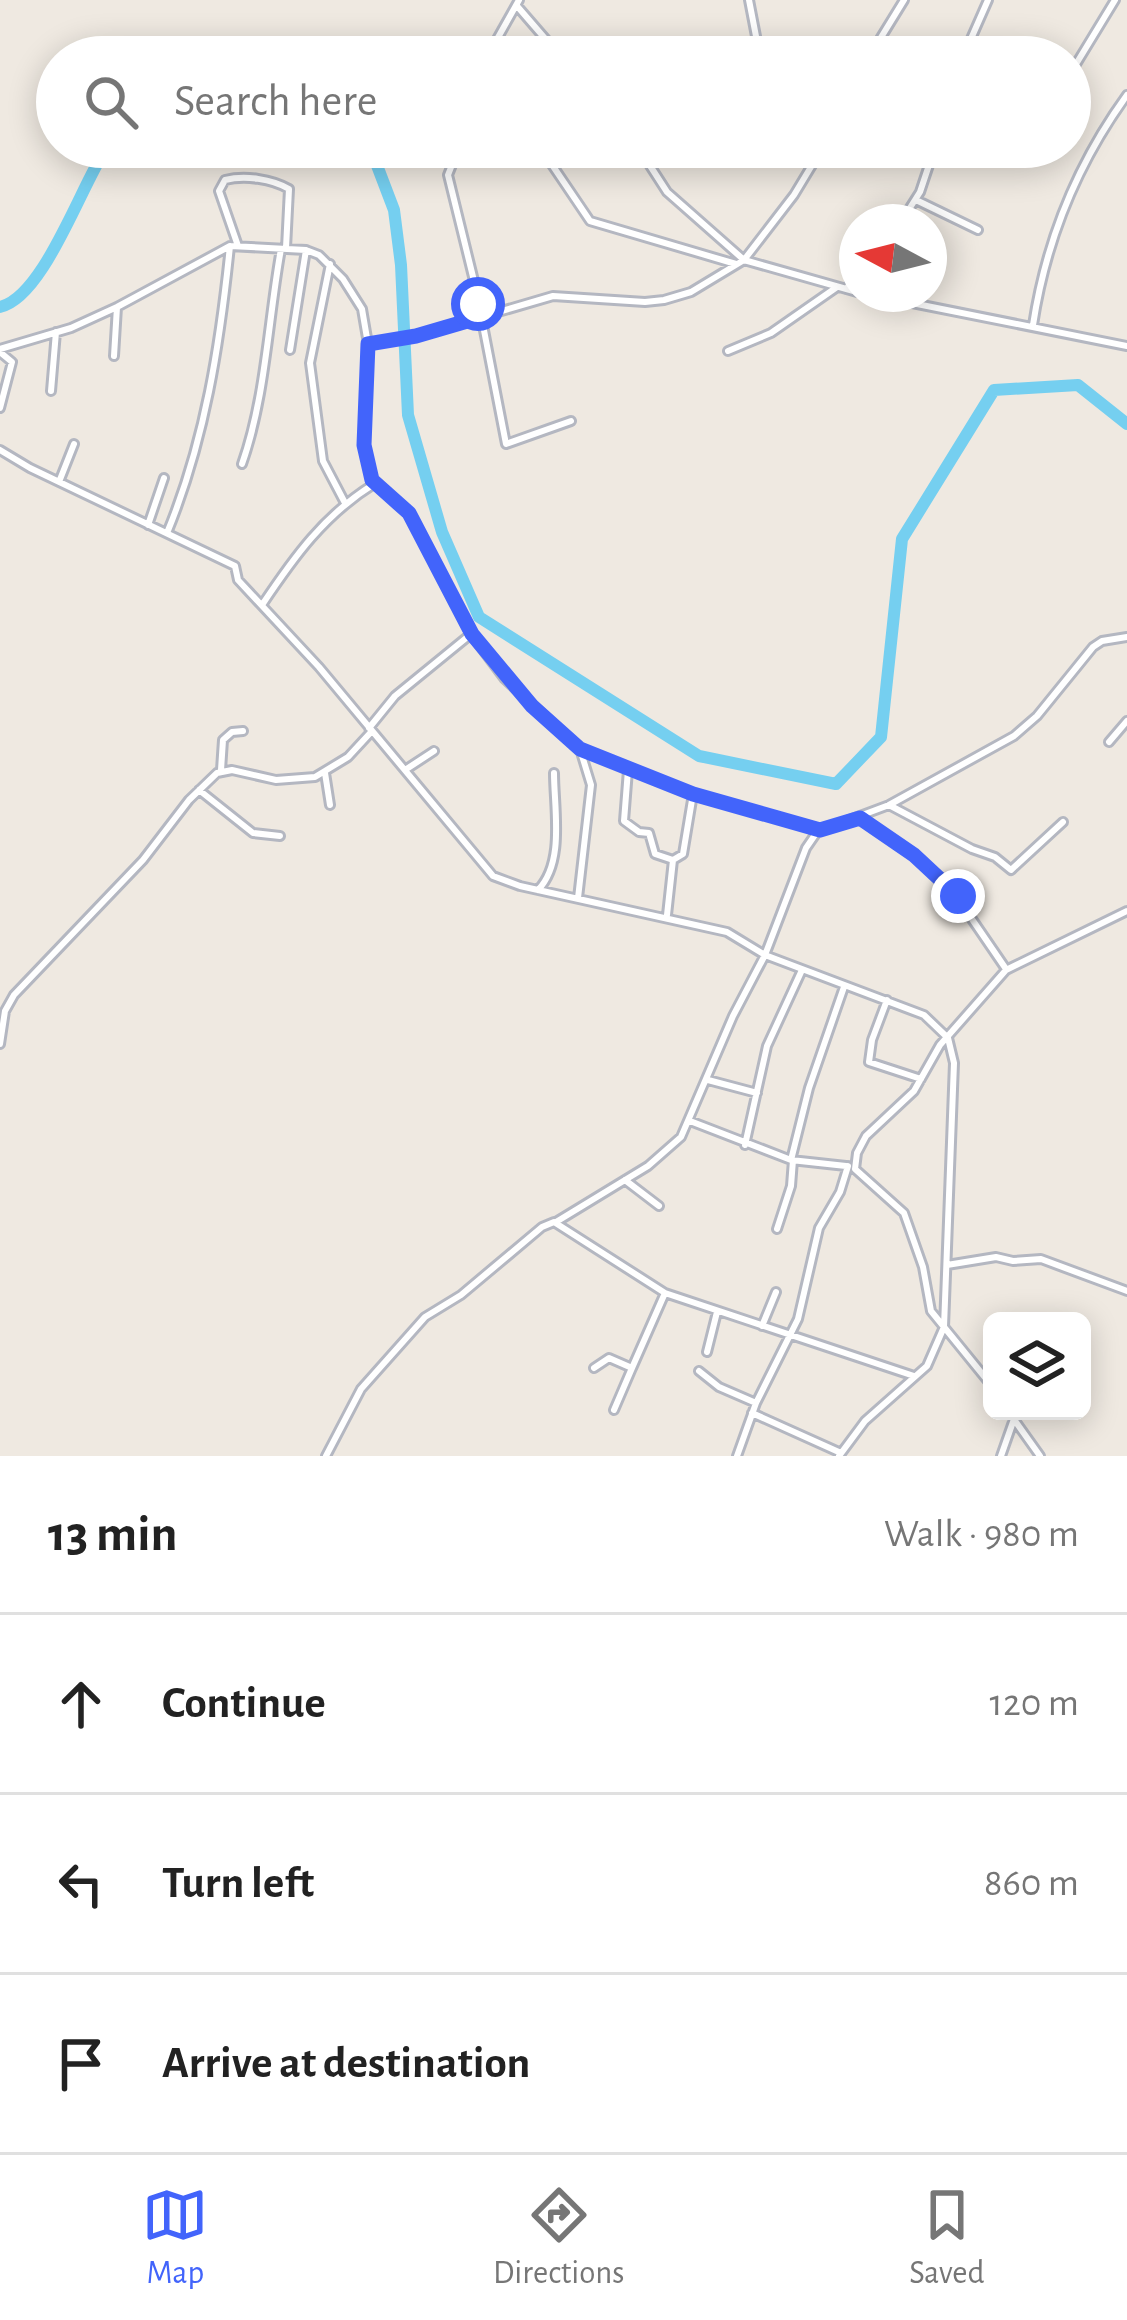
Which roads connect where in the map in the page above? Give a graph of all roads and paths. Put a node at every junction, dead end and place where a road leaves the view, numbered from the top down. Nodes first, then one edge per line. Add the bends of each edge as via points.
1 (749, 0) edge
2 (904, 0) edge
3 (988, 0) edge
4 (1115, 0) edge
5 (518, 3) edge
6 (499, 36) edge
7 (544, 36) edge
8 (756, 36) edge
9 (882, 36) edge
10 (972, 36) edge
11 (1091, 39) edge
12 (1127, 95) edge
13 (1091, 158) edge
14 (451, 168) edge
15 (554, 168) edge
16 (652, 168) edge
17 (810, 168) edge
18 (927, 168) edge
19 (1085, 168) edge
20 (916, 200) junction
21 (913, 204) edge
22 (978, 230) dead end
23 (234, 246) junction
24 (284, 249) junction
25 (305, 250) junction
26 (740, 262) junction
27 (331, 264) junction
28 (839, 287) edge
29 (839, 289) edge
30 (117, 307) junction
31 (947, 309) edge
32 (481, 317) junction
33 (1033, 325) junction
34 (56, 332) junction
35 (368, 344) junction
36 (1127, 346) edge
37 (290, 350) dead end
38 (0, 351) edge
39 (728, 351) dead end
40 (114, 356) dead end
41 (51, 391) dead end
42 (0, 408) edge
43 (572, 421) dead end
44 (74, 444) dead end
45 (0, 450) edge
46 (242, 464) dead end
47 (164, 478) dead end
48 (58, 482) junction
49 (374, 484) junction
50 (345, 503) junction
51 (148, 524) junction
52 (167, 532) junction
53 (262, 605) junction
54 (472, 634) junction
55 (1127, 637) edge
56 (1127, 721) edge
57 (242, 730) dead end
58 (370, 730) junction
59 (1109, 742) dead end
60 (580, 749) junction
61 (434, 751) dead end
62 (221, 770) junction
63 (405, 770) junction
64 (628, 770) junction
65 (325, 773) junction
66 (554, 773) dead end
67 (199, 790) junction
68 (693, 794) junction
69 (330, 805) dead end
70 (889, 805) junction
71 (860, 818) junction
72 (1063, 822) dead end
73 (820, 830) junction
74 (280, 836) dead end
75 (673, 860) junction
76 (538, 890) junction
77 (578, 898) junction
78 (1127, 911) edge
79 (667, 917) junction
80 (765, 955) junction
81 (802, 970) junction
82 (1006, 970) junction
83 (844, 987) junction
84 (886, 1000) junction
85 (951, 1034) junction
86 (0, 1044) edge
87 (921, 1079) junction
88 (707, 1080) junction
89 (757, 1093) junction
90 (690, 1121) junction
91 (745, 1144) junction
92 (792, 1160) junction
93 (851, 1166) junction
94 (626, 1180) junction
95 (659, 1206) dead end
96 (556, 1222) junction
97 (777, 1229) dead end
98 (947, 1265) junction
99 (947, 1279) junction
100 (926, 1285) junction
101 (1127, 1291) edge
102 (665, 1292) junction
103 (776, 1292) dead end
104 (717, 1312) junction
105 (762, 1326) junction
106 (947, 1329) junction
107 (790, 1334) junction
108 (706, 1352) dead end
109 (594, 1368) dead end
110 (632, 1368) junction
111 (700, 1371) dead end
112 (983, 1375) edge
113 (916, 1377) junction
114 (756, 1403) junction
115 (614, 1410) dead end
116 (752, 1413) junction
117 (1014, 1420) edge
118 (1015, 1420) edge
119 (840, 1454) edge
120 (326, 1456) edge
121 (737, 1456) edge
122 (1001, 1456) edge
123 (1040, 1456) edge

1 - 8 street
2 - 9 street
3 - 10 street
4 - 11 street
5 - 6 street
5 - 7 street
12 - 13 street
14 - 32 street
15 - 26 street via 590,221
16 - 26 street
17 - 26 street
18 - 20 street
19 - 33 street via 1043,264
20 - 21 street
20 - 22 street
23 - 24 street
23 - 24 street via 218,191 236,178 289,189
23 - 30 street
23 - 52 street via 202,428
24 - 25 street
24 - 46 street
25 - 27 street
25 - 37 street
26 - 28 street
26 - 32 street via 664,300 553,296
27 - 35 street via 358,298
27 - 50 street via 310,362 323,461
29 - 39 street
30 - 34 street
30 - 40 street
31 - 33 street
32 - 35 street
32 - 43 street via 506,444
33 - 36 street
34 - 38 street
34 - 41 street
35 - 49 street via 364,445
38 - 42 street via 12,362
44 - 48 street
45 - 48 street
47 - 51 street
48 - 51 street
49 - 50 street
49 - 54 street via 409,513
50 - 53 street via 299,548
51 - 52 street
52 - 53 street via 230,562
53 - 58 street
54 - 58 street via 406,686
54 - 60 street via 504,678
55 - 70 street via 1093,647 1024,729
56 - 59 street
57 - 62 street via 223,740
58 - 63 street
58 - 65 street
60 - 64 street
60 - 77 street via 591,785
61 - 63 street
62 - 65 street via 284,780
62 - 67 street
63 - 76 street via 490,873
64 - 68 street
64 - 75 street via 625,821 650,833 656,854
65 - 69 street
66 - 76 street via 554,857
67 - 74 street via 254,833
67 - 86 street via 14,994
68 - 73 street
68 - 75 street via 683,854
70 - 71 street
70 - 72 street via 1011,870
71 - 73 street
71 - 82 street via 950,887
73 - 80 street
75 - 79 street
76 - 77 street
77 - 79 street
78 - 82 street
79 - 80 street via 727,932
80 - 81 street
80 - 88 street
81 - 83 street
81 - 89 street via 767,1046
82 - 85 street
83 - 84 street
83 - 92 street
84 - 85 street
84 - 87 street via 869,1062
85 - 87 street
85 - 98 street
87 - 93 street via 866,1136
88 - 89 street
88 - 90 street
89 - 91 street
90 - 91 street
90 - 94 street via 673,1146
91 - 92 street
92 - 93 street
92 - 97 street
93 - 100 street via 904,1214
93 - 107 street via 818,1231
94 - 95 street
94 - 96 street
96 - 102 street
96 - 120 street via 425,1317 361,1389
98 - 99 street
98 - 101 street via 1041,1259
99 - 100 street
99 - 106 street
100 - 106 street via 928,1306
102 - 104 street
102 - 110 street
103 - 105 street
104 - 105 street
104 - 108 street
105 - 107 street
106 - 112 street
106 - 113 street
107 - 113 street
107 - 114 street
109 - 110 street via 609,1358
110 - 115 street
111 - 114 street
113 - 119 street
114 - 116 street
116 - 119 street
116 - 121 street
117 - 122 street
118 - 123 street

